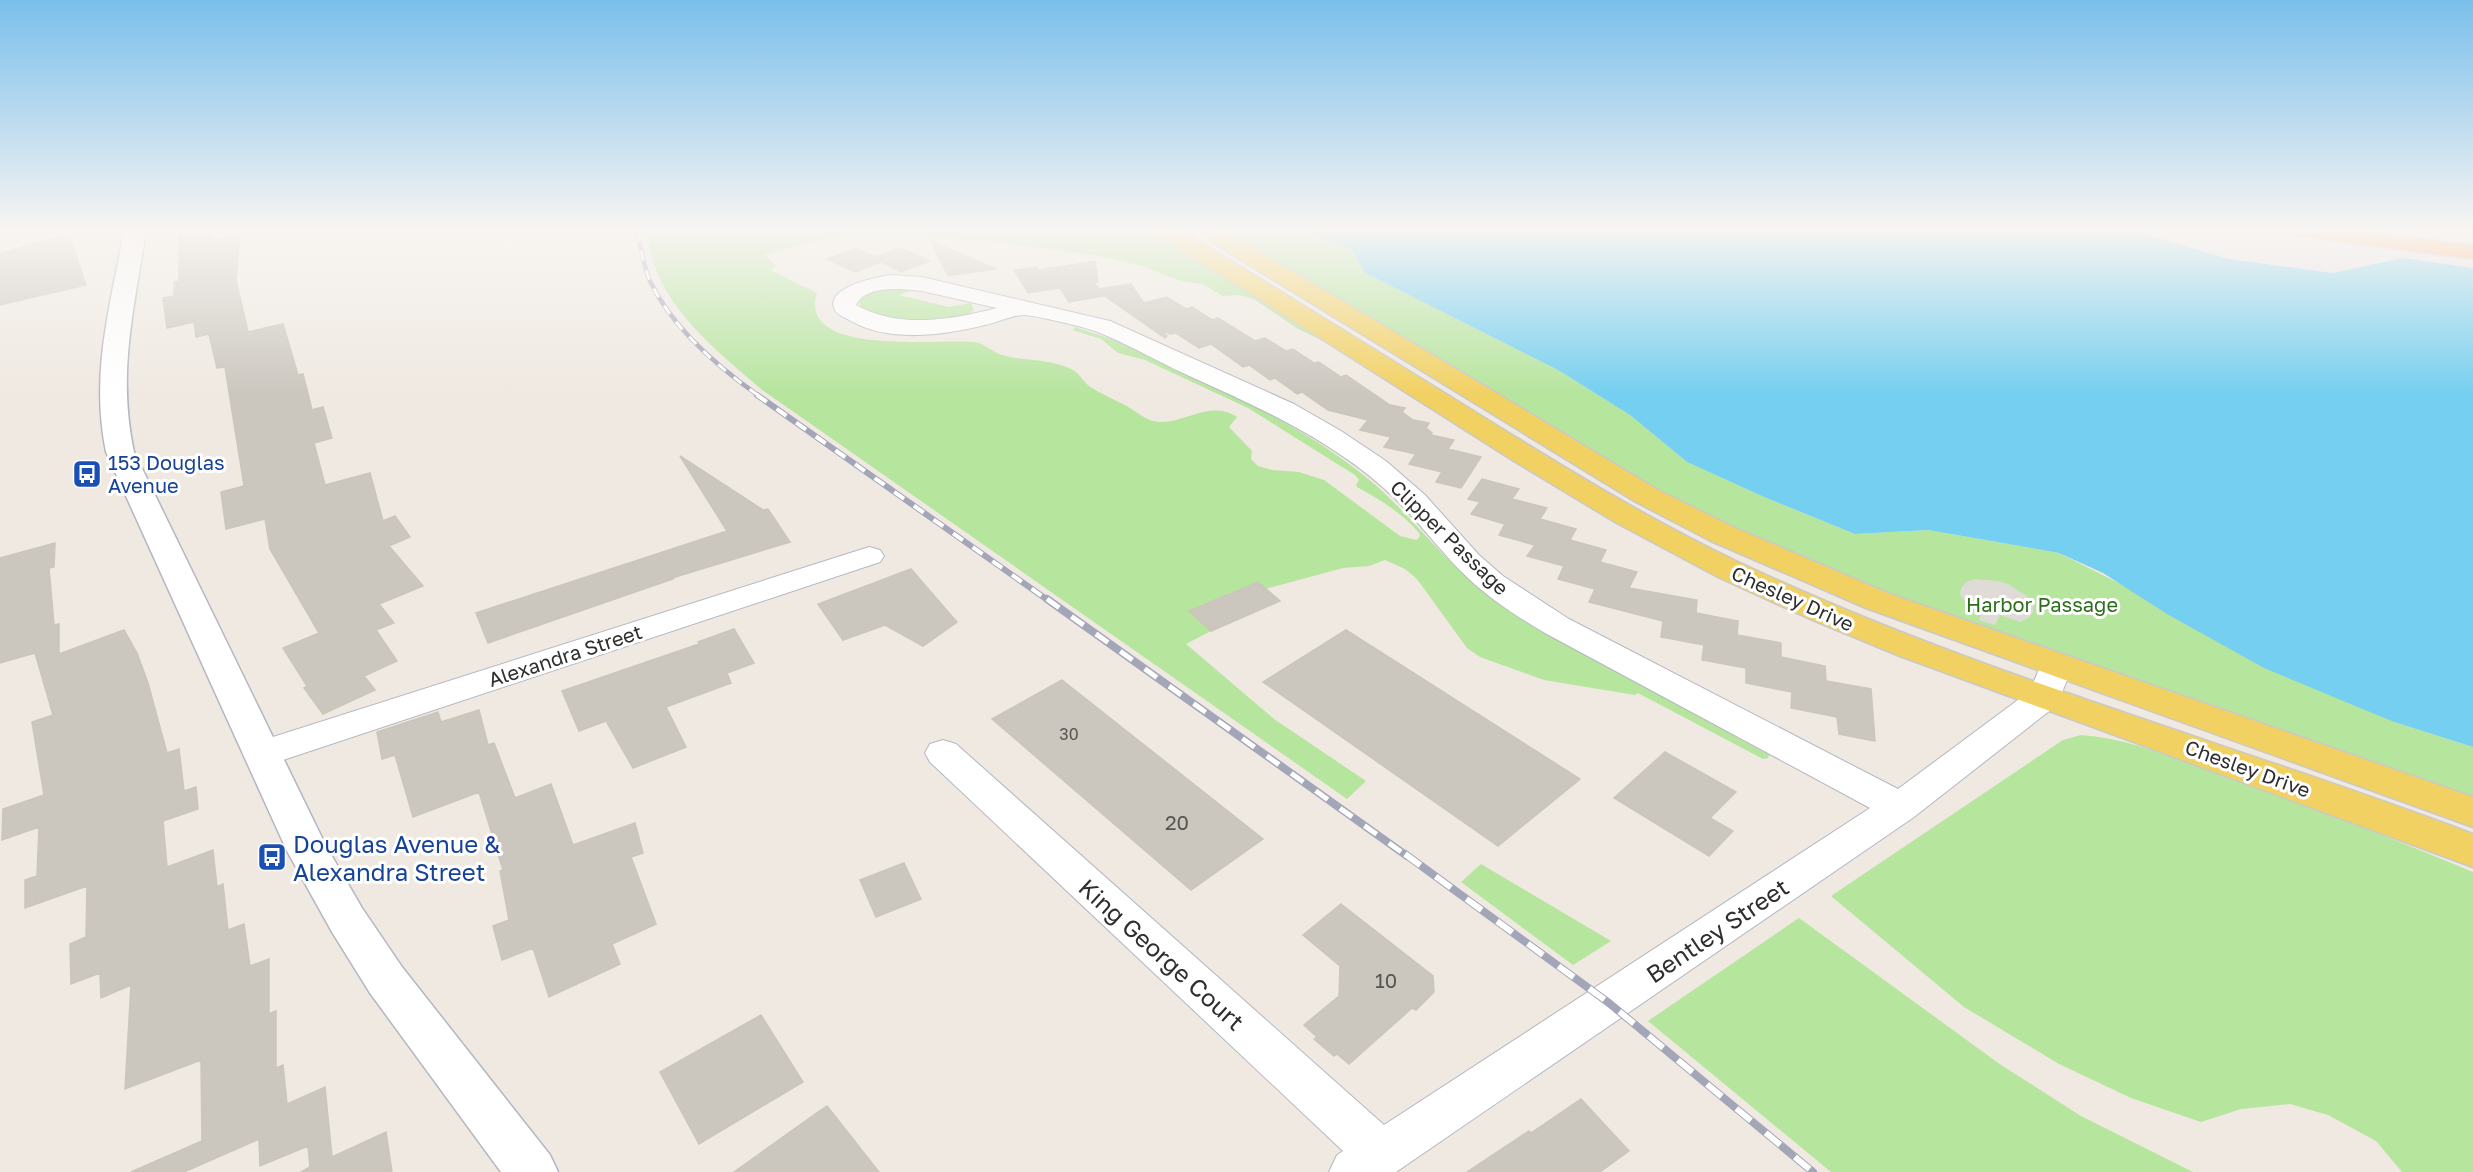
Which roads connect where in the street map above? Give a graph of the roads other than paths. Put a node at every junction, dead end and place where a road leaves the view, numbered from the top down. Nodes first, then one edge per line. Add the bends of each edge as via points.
1 (125, 286) edge
2 (870, 286) edge
3 (925, 286) edge
4 (1255, 286) edge
5 (1299, 286) edge
6 (1024, 307) junction
7 (1584, 459) junction
8 (1554, 473) junction
9 (869, 556) dead end
10 (2050, 681) junction
11 (943, 753) dead end
12 (261, 754) junction
13 (1900, 807) junction
14 (2473, 812) edge
15 (2473, 851) edge
16 (1367, 1163) edge
17 (532, 1172) edge

1 - 12 street via 112,354 111,403 120,452
2 - 6 street, Clipper Passage via 854,293 845,301 845,308 861,317 911,326 977,322
3 - 6 street, Clipper Passage
4 - 8 main road, Chesley Drive
5 - 7 main road, Chesley Drive
6 - 13 street, Clipper Passage via 1122,334 1311,424 1382,472 1484,575 1525,606
7 - 8 main road
7 - 10 main road, Chesley Drive via 1722,534
8 - 10 main road, Chesley Drive via 1660,535 1844,622
9 - 12 street, Alexandra Street
10 - 13 street, Bentley Street
10 - 14 main road, Chesley Drive via 2290,746
10 - 15 main road, Chesley Drive via 2271,775
11 - 16 street, King George Court
12 - 17 street via 308,851 358,937 386,980
13 - 16 street, Bentley Street

